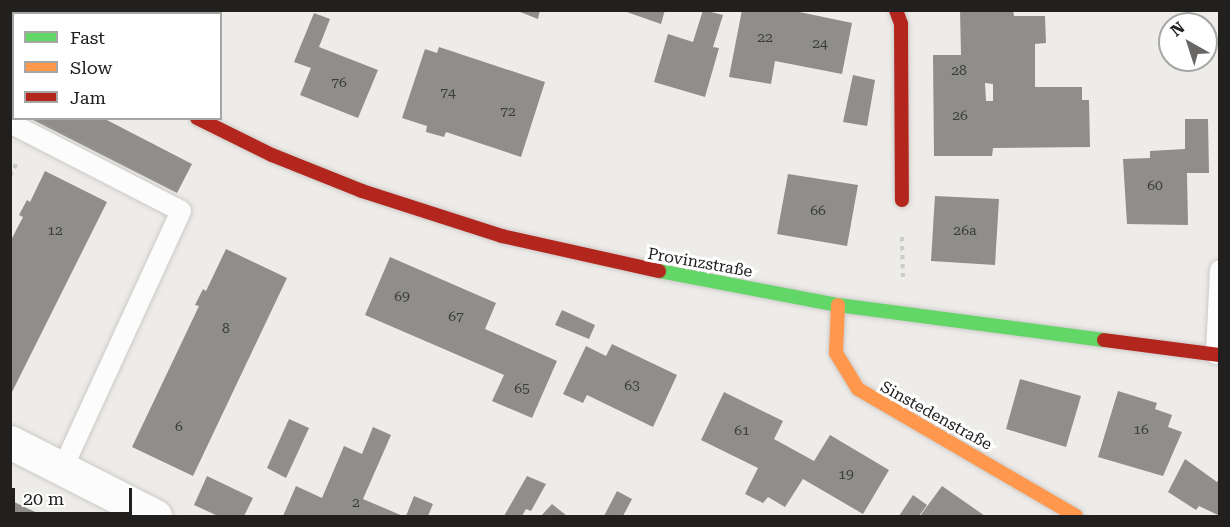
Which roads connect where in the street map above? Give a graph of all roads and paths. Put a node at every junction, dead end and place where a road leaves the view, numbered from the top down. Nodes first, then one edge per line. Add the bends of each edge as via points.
1 (896, 10) edge
2 (201, 120) edge
3 (10, 123) edge
4 (902, 200) joint
5 (1220, 270) edge
6 (838, 305) junction
7 (902, 314) junction
8 (1218, 355) edge
9 (10, 442) edge
10 (62, 470) junction
11 (154, 516) edge
12 (1076, 516) edge

1 - 4 street via 901,24
2 - 6 street, Provinzstraße via 314,173 502,236 657,273
3 - 10 lane via 181,211
4 - 7 path
5 - 8 lane
6 - 7 street, Provinzstraße
6 - 12 street, Sinstedenstraße via 836,353 858,389
7 - 8 street, Provinzstraße
9 - 10 street
10 - 11 street

